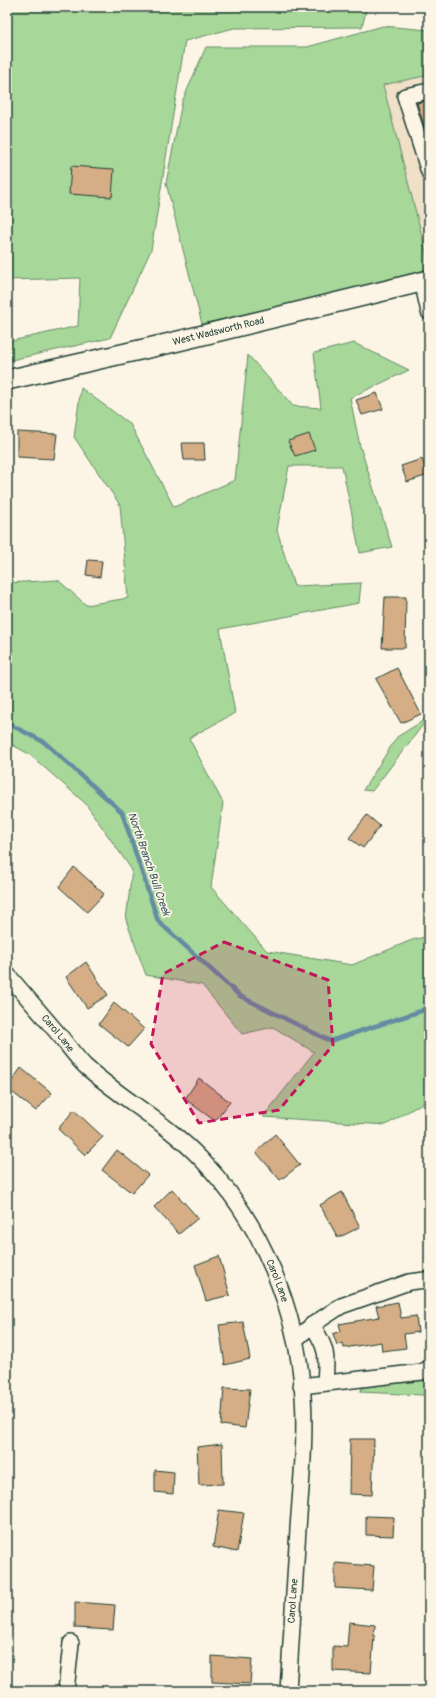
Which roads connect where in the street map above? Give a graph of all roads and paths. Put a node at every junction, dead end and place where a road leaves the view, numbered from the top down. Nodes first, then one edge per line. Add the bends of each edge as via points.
1 (429, 91) edge
2 (429, 172) edge
3 (426, 281) edge
4 (429, 312) edge
5 (7, 380) edge
6 (7, 974) edge
7 (429, 1282) edge
8 (312, 1325) junction
9 (295, 1340) junction
10 (429, 1368) edge
11 (325, 1383) junction
12 (302, 1386) junction
13 (71, 1643) dead end
14 (66, 1691) edge
15 (288, 1691) edge

1 - 2 street via 405,96
3 - 4 street
3 - 5 main road, West Wadsworth Road
6 - 9 street, Carol Lane via 84,1065 164,1124 201,1159 228,1191 273,1269 290,1316
7 - 8 street via 408,1282 340,1306
8 - 9 street
8 - 11 street via 321,1339 327,1357
9 - 12 street, Carol Lane
10 - 11 street via 422,1372
11 - 12 street
12 - 15 street, Carol Lane via 303,1447
13 - 14 street

